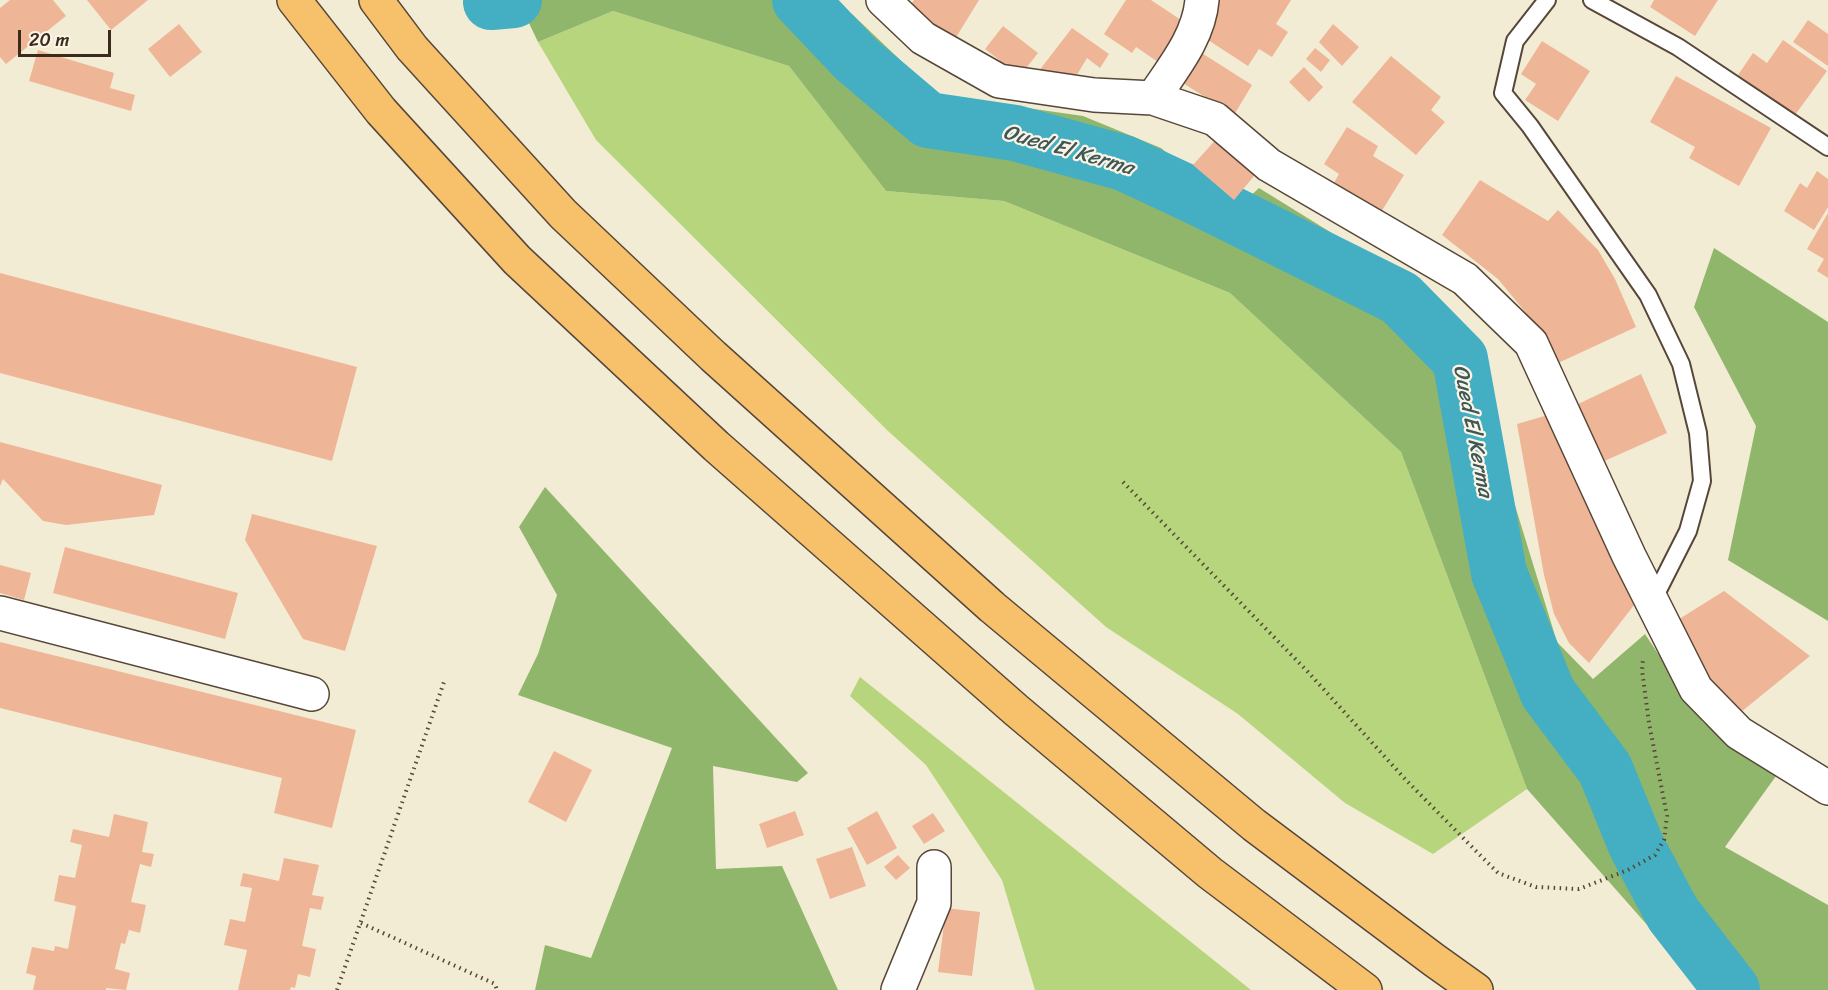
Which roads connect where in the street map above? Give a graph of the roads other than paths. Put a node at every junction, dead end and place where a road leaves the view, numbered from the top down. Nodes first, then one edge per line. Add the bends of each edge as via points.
1 (294, 0) edge
2 (376, 0) edge
3 (883, 0) edge
4 (1202, 0) edge
5 (1547, 0) edge
6 (1592, 0) edge
7 (1153, 98) junction
8 (1828, 147) edge
9 (1652, 602) junction
10 (0, 613) edge
11 (312, 694) dead end
12 (1828, 788) edge
13 (934, 867) dead end
14 (898, 990) edge
15 (1365, 990) edge
16 (1476, 990) edge

1 - 15 highway via 381,111 517,260 716,446 1016,710 1210,873
2 - 16 highway via 412,48 563,214 730,372 992,607 1254,825
3 - 7 street via 923,38 999,81 1094,95
4 - 7 street via 1187,47
5 - 9 lane via 1515,41 1503,93 1647,295 1681,364 1698,433 1702,481 1688,531
6 - 8 lane via 1678,47
7 - 9 street via 1215,120 1269,165 1465,279 1531,343
9 - 12 street via 1696,689 1739,733
10 - 11 street
13 - 14 street via 934,903

